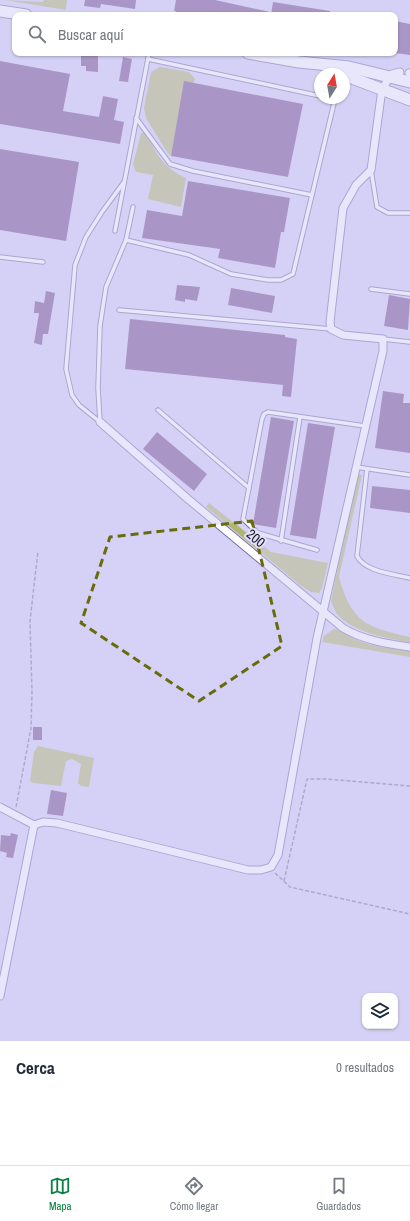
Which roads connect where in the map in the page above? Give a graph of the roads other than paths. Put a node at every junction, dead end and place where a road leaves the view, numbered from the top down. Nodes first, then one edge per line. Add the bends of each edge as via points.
1 (0, 11) edge
2 (12, 13) edge
3 (283, 56) edge
4 (148, 58) joint
5 (298, 62) junction
6 (320, 68) edge
7 (400, 72) dead end
8 (350, 77) edge
9 (389, 77) junction
10 (410, 77) edge
11 (382, 89) junction
12 (314, 95) edge
13 (410, 100) edge
14 (334, 104) edge
15 (136, 118) junction
16 (371, 170) junction
17 (124, 182) junction
18 (312, 194) junction
19 (133, 207) dead end
20 (410, 213) edge
21 (115, 231) dead end
22 (126, 240) junction
23 (0, 257) edge
24 (43, 262) dead end
25 (371, 289) dead end
26 (410, 294) edge
27 (118, 310) dead end
28 (331, 329) junction
29 (383, 339) junction
30 (410, 342) edge
31 (158, 410) dead end
32 (300, 417) junction
33 (100, 422) junction
34 (365, 426) junction
35 (355, 467) junction
36 (367, 469) junction
37 (410, 475) edge
38 (249, 488) junction
39 (281, 541) junction
40 (317, 550) dead end
41 (410, 578) edge
42 (324, 612) junction
43 (410, 647) edge
44 (0, 807) edge
45 (34, 825) junction
46 (0, 996) edge

1 - 2 main road
3 - 5 main road
4 - 12 lane
4 - 15 lane
5 - 6 main road
5 - 9 main road via 338,65
7 - 9 street
8 - 11 main road
9 - 10 main road
9 - 11 street
11 - 13 main road
11 - 16 street
14 - 18 lane
15 - 17 lane
15 - 18 lane via 170,164 193,171
16 - 20 lane via 377,207 388,213
16 - 28 street via 356,185 343,208
17 - 21 lane
17 - 33 lane via 86,237 75,264 66,369 72,395 79,405
18 - 22 lane via 293,274 281,280 231,274 189,255
19 - 22 lane
22 - 33 lane via 106,287 101,318 98,388
23 - 24 lane
25 - 26 lane
27 - 28 lane
28 - 29 street via 343,335
29 - 30 lane
29 - 34 street via 383,351
31 - 38 lane
32 - 34 lane
32 - 38 lane via 268,412 264,414
32 - 39 lane
33 - 42 street, 200
34 - 35 street
35 - 36 lane
35 - 42 street
36 - 37 lane
36 - 41 lane via 357,556 367,566
38 - 39 lane via 243,519 258,533
39 - 40 lane
42 - 43 street, 200 via 355,635
42 - 45 street via 317,638 278,855 271,867 248,870 57,823 43,822
44 - 45 street
45 - 46 street

